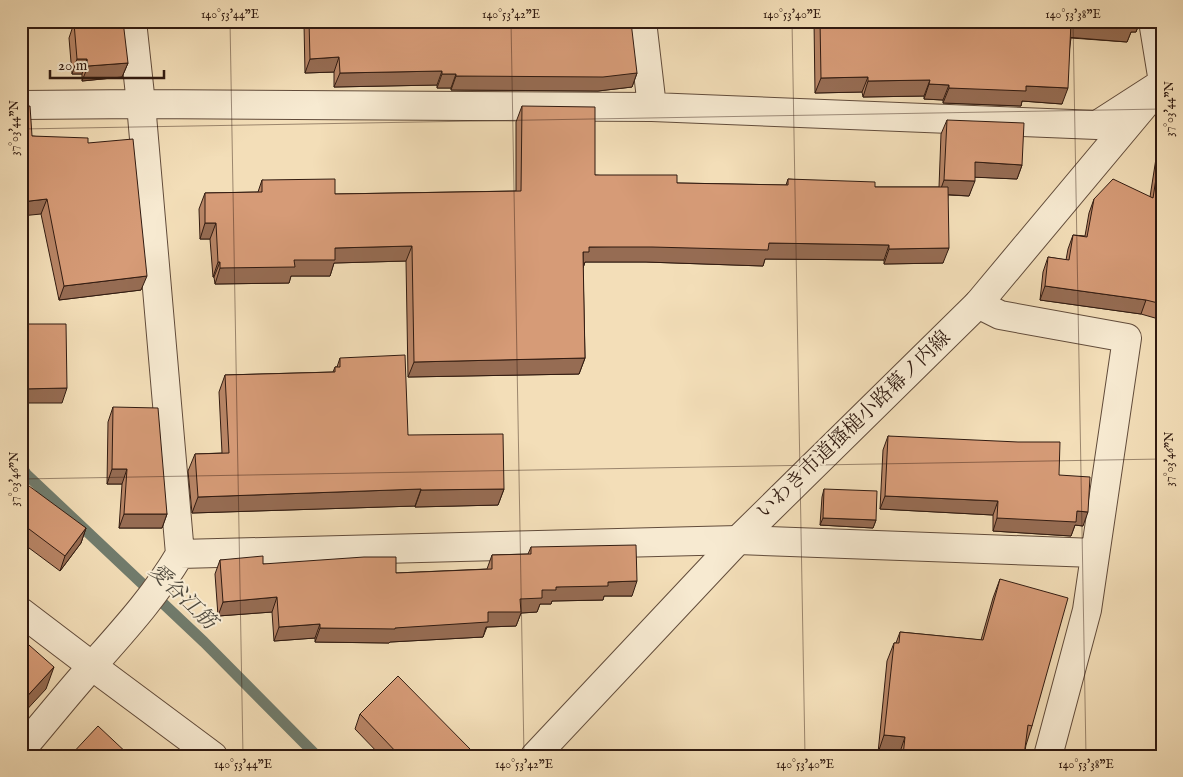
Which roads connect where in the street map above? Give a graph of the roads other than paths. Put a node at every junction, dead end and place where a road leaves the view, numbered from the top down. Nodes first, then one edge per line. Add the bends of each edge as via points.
1 (132, 21) edge
2 (642, 21) edge
3 (1153, 21) edge
4 (1162, 76) edge
5 (1162, 84) edge
6 (141, 104) junction
7 (21, 105) edge
8 (652, 107) junction
9 (978, 304) junction
10 (738, 540) junction
11 (1095, 554) junction
12 (174, 564) junction
13 (21, 612) edge
14 (92, 666) junction
15 (21, 750) edge
16 (213, 756) edge
17 (535, 756) edge
18 (1048, 756) edge

1 - 6 street
2 - 8 street
3 - 4 street
5 - 8 street via 1097,125
5 - 9 street, いわき市道搔槌小路幕ノ内線
6 - 7 street
6 - 8 street
6 - 12 street
9 - 10 street, いわき市道搔槌小路幕ノ内線
9 - 11 street via 1000,315 1127,338
10 - 11 street
10 - 12 street
10 - 17 street, いわき市道搔槌小路幕ノ内線
11 - 18 street via 1087,610
12 - 14 street via 133,620
13 - 14 street
14 - 15 street
14 - 16 street

